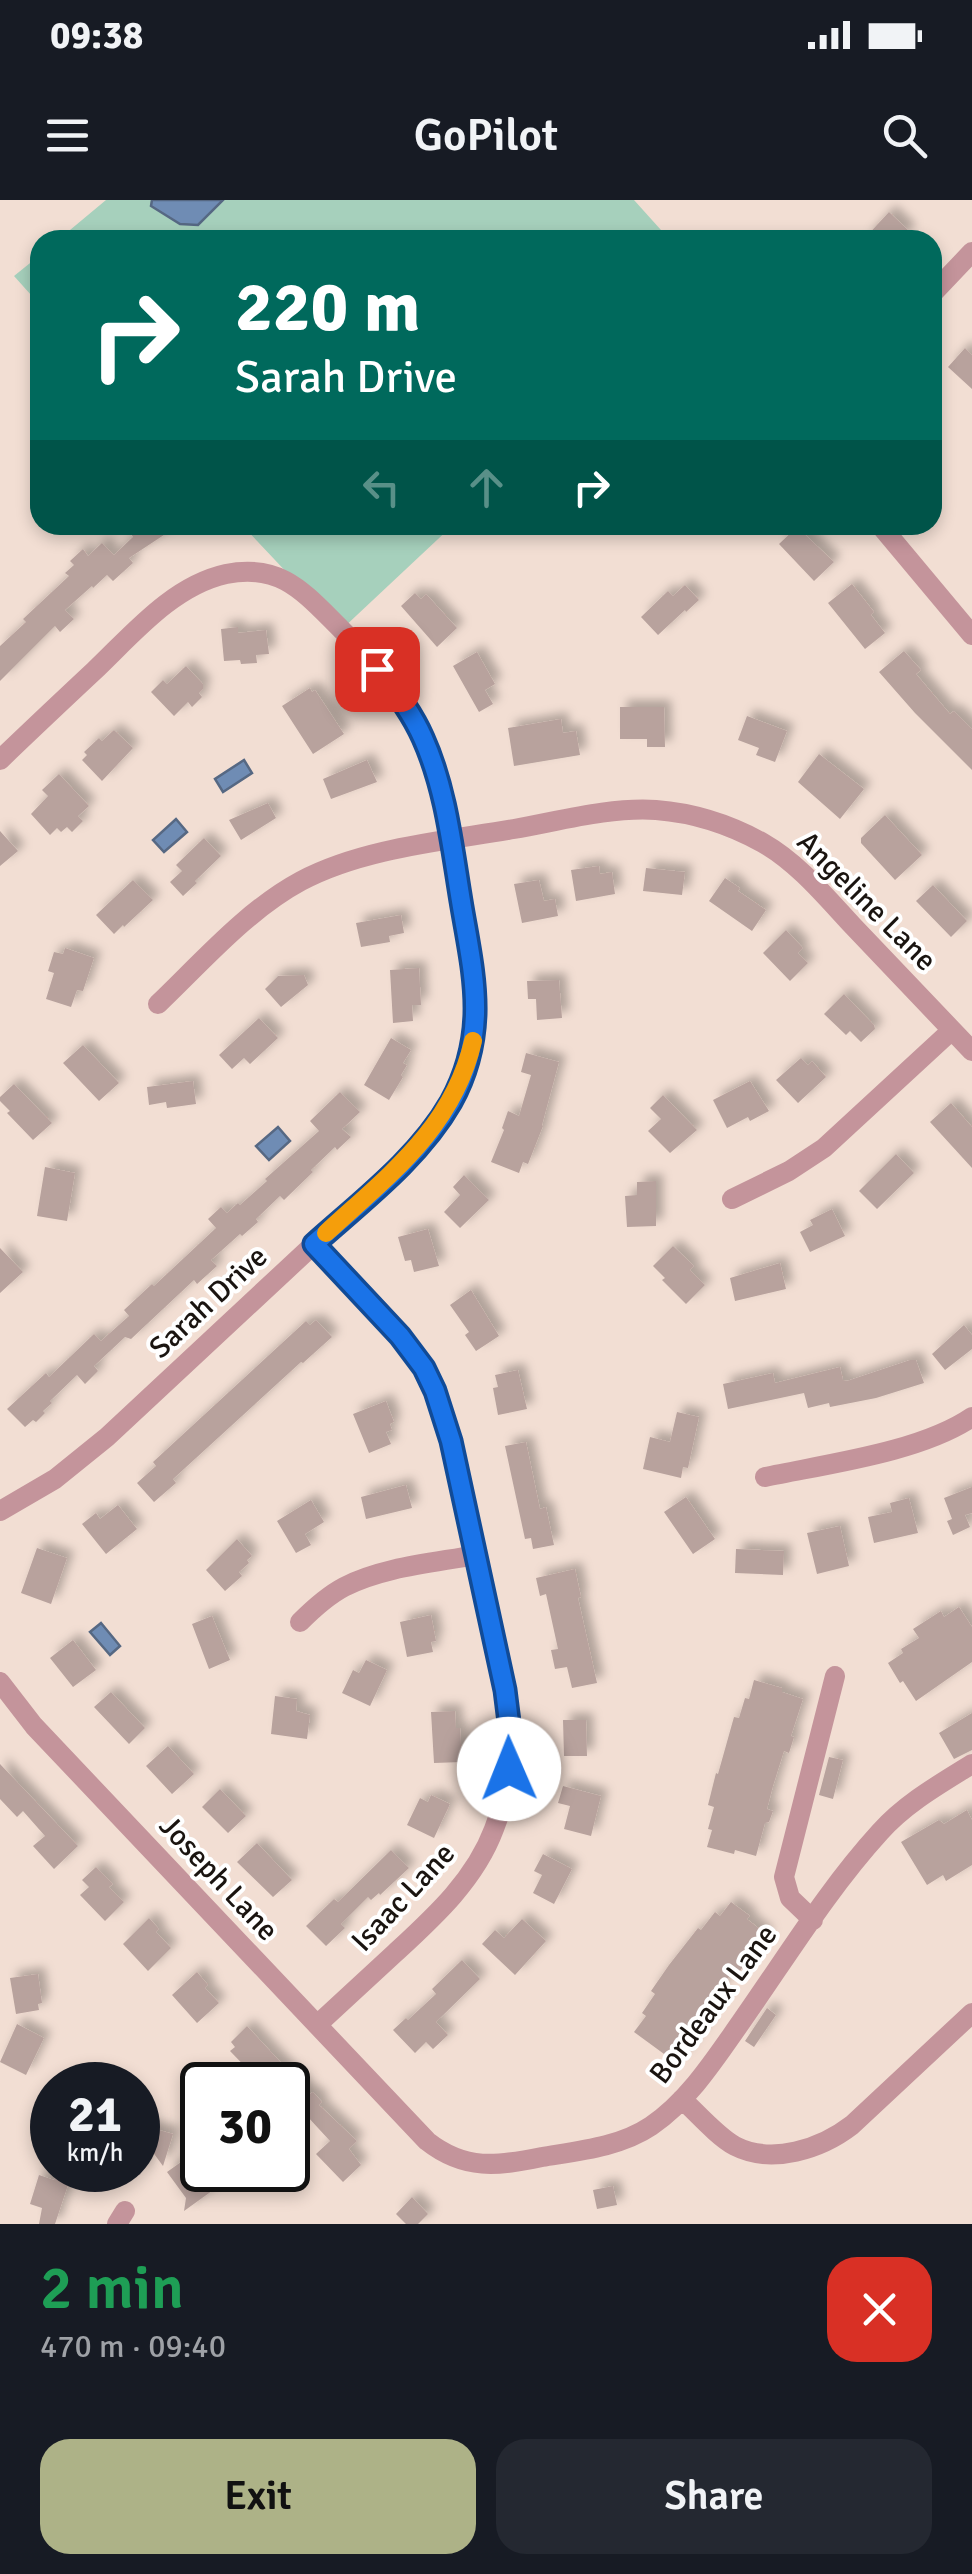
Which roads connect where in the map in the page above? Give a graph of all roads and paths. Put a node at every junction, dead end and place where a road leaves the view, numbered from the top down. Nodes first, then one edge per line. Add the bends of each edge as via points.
1 (972, 252) edge
2 (942, 284) edge
3 (888, 535) edge
4 (972, 635) edge
5 (0, 760) edge
6 (451, 840) junction
7 (158, 1004) dead end
8 (952, 1030) junction
9 (972, 1051) edge
10 (732, 1199) dead end
11 (314, 1244) junction
12 (972, 1417) edge
13 (765, 1477) dead end
14 (0, 1511) edge
15 (476, 1554) junction
16 (300, 1622) dead end
17 (835, 1676) dead end
18 (0, 1682) edge
19 (972, 1764) edge
20 (813, 1920) junction
21 (972, 2013) edge
22 (316, 2025) junction
23 (682, 2099) junction
24 (398, 2111) joint

1 - 2 street
3 - 4 street
5 - 6 street, Sarah Drive via 186,590 236,572 262,573 300,588 390,684 424,741
6 - 7 street, Angeline Lane via 373,855 298,883
6 - 8 street, Angeline Lane via 638,810 730,826 807,878
6 - 11 street, Sarah Drive via 474,989 466,1067 428,1134
8 - 9 street, Angeline Lane
8 - 10 street via 824,1148
11 - 14 street, Sarah Drive via 107,1436 55,1479
11 - 15 street, Isaac Lane via 424,1368 451,1441
12 - 13 street via 914,1443
15 - 16 street via 344,1587
15 - 22 street, Isaac Lane via 510,1730 494,1832 434,1917
17 - 20 street via 784,1877 790,1898
18 - 22 street, Joseph Lane
19 - 20 street, Bordeaux Lane via 890,1822
20 - 23 street, Bordeaux Lane
21 - 23 street via 852,2125 810,2148 766,2156 733,2145
22 - 24 street, Joseph Lane
23 - 24 street, Bordeaux Lane via 653,2125 617,2141 486,2165 438,2149

